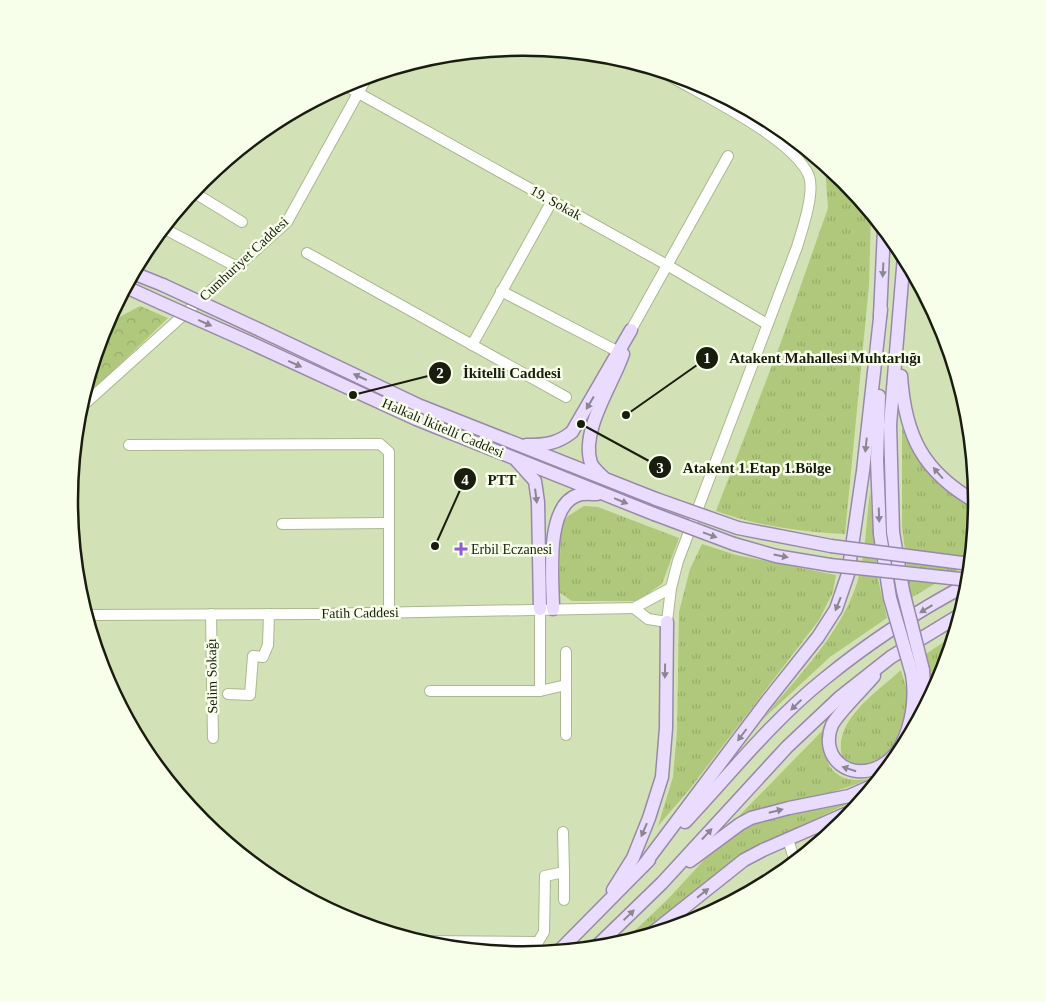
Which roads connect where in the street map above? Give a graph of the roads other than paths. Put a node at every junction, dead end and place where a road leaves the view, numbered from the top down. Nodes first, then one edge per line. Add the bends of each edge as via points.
1 (361, 87) edge
2 (353, 90) edge
3 (358, 93) junction
4 (707, 96) edge
5 (728, 156) dead end
6 (200, 196) edge
7 (552, 200) junction
8 (242, 222) dead end
9 (169, 231) edge
10 (883, 241) edge
11 (307, 253) dead end
12 (667, 265) junction
13 (237, 267) junction
14 (903, 271) edge
15 (140, 276) edge
16 (132, 290) edge
17 (501, 291) junction
18 (880, 309) junction
19 (767, 324) junction
20 (631, 330) junction
21 (899, 334) junction
22 (472, 345) junction
23 (617, 351) junction
24 (566, 397) dead end
25 (90, 399) edge
26 (129, 445) dead end
27 (517, 445) junction
28 (512, 457) junction
29 (605, 480) junction
30 (602, 494) junction
31 (968, 497) edge
32 (388, 522) junction
33 (282, 524) dead end
34 (963, 563) edge
35 (960, 581) edge
36 (959, 587) edge
37 (671, 588) junction
38 (634, 608) junction
39 (546, 609) junction
40 (389, 612) junction
41 (211, 614) junction
42 (268, 614) junction
43 (93, 615) edge
44 (952, 620) edge
45 (667, 622) junction
46 (566, 652) dead end
47 (891, 657) junction
48 (917, 672) junction
49 (566, 685) junction
50 (430, 691) dead end
51 (540, 691) junction
52 (228, 694) dead end
53 (923, 696) edge
54 (910, 719) edge
55 (566, 735) dead end
56 (213, 738) dead end
57 (881, 766) edge
58 (859, 792) edge
59 (827, 825) edge
60 (563, 832) dead end
61 (788, 839) junction
62 (794, 854) edge
63 (643, 866) junction
64 (564, 872) junction
65 (662, 883) junction
66 (564, 900) dead end
67 (601, 909) junction
68 (666, 922) edge
69 (606, 938) edge
70 (465, 942) edge
71 (566, 944) edge

1 - 3 street, Cumhuriyet Caddesi
2 - 3 street, 19. Sokak
3 - 7 street, 19. Sokak
3 - 13 street, Cumhuriyet Caddesi via 287,222
4 - 19 street via 777,138 798,158 810,178 808,209 797,247
5 - 12 street
6 - 8 street
7 - 12 street, 19. Sokak
7 - 17 street
9 - 13 street
10 -> 18 main road
11 - 22 street
12 - 19 street, 19. Sokak
12 - 20 street
13 - 25 street, Cumhuriyet Caddesi
14 - 21 main road
27 -> 15 main road, Halkalı İkitelli Caddesi, bridge via 418,406
16 -> 28 main road, Halkalı İkitelli Caddesi, bridge via 416,419
17 - 22 street
17 - 23 street
18 -> 48 main road, bridge via 880,534 890,598
18 -> 63 main road via 863,471 848,574 836,609
19 - 37 street via 678,560
20 - 23 main road
20 - 29 main road via 598,412 588,449 592,464
31 -> 21 main road via 944,480 923,457 909,431 902,391
21 - 48 main road, bridge via 890,425 893,532
22 - 24 street
23 -> 27 main road via 572,432 559,442
26 - 32 street via 380,444 389,452
27 - 29 main road, Halkalı İkitelli Caddesi
28 - 30 main road, Halkalı İkitelli Caddesi
28 -> 39 main road via 524,466 534,481
29 - 34 main road, Halkalı İkitelli Caddesi, bridge via 738,528 831,546
30 -> 35 main road, Halkalı İkitelli Caddesi, bridge via 734,544 776,556
30 - 39 main road via 578,495 560,511 554,531
32 - 33 street
32 - 40 street
36 -> 63 main road via 877,638 821,681
37 - 38 street
37 - 45 street
38 - 39 street, Fatih Caddesi
38 - 45 street via 648,618
39 - 40 street, Fatih Caddesi
39 - 51 street
40 - 42 street, Fatih Caddesi
41 - 42 street, Fatih Caddesi
41 - 43 street, Fatih Caddesi
41 - 56 street, Selim Sokağı
42 - 52 street via 268,645 263,657 254,656 250,695
44 - 47 main road
45 -> 67 main road via 662,777 632,858
46 - 49 street
57 -> 47 main road via 861,772 840,766 833,759 828,737 833,723
65 -> 47 main road via 787,747 862,678
48 - 53 main road
48 -> 54 main road
49 - 51 street
49 - 55 street
50 - 51 street
65 -> 58 main road via 751,818
59 - 61 main road
60 - 64 street
61 - 62 street
68 -> 61 main road via 744,860
63 - 67 main road
64 - 66 street
64 - 70 street via 545,876 544,932 538,942
69 -> 65 main road
67 - 71 main road

